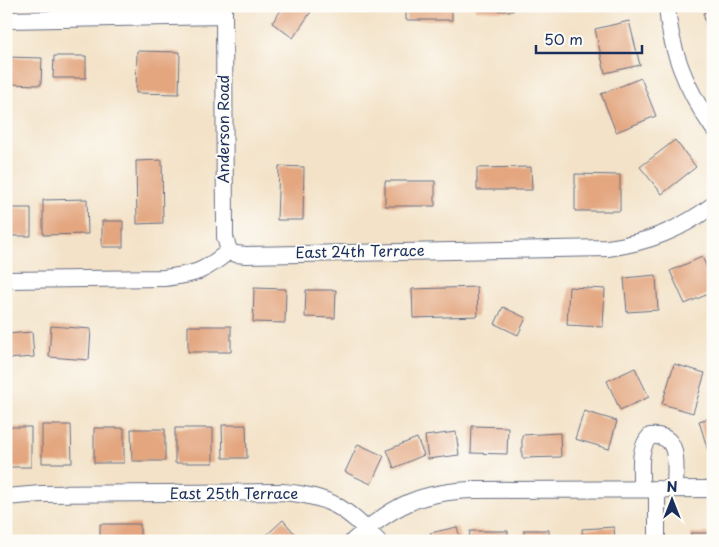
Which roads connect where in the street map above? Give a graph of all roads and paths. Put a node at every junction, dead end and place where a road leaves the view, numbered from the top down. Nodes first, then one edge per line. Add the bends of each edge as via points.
1 (667, 6) edge
2 (224, 11) edge
3 (6, 20) edge
4 (713, 128) edge
5 (713, 205) edge
6 (228, 251) junction
7 (6, 280) edge
8 (649, 489) junction
9 (676, 489) junction
10 (713, 489) edge
11 (6, 497) edge
12 (366, 528) junction
13 (353, 541) edge
14 (378, 541) edge
15 (657, 541) edge

1 - 4 street via 679,63
2 - 3 street
2 - 6 street, Anderson Road via 225,237
5 - 6 street, East 24th Terrace via 684,225 657,237 608,248 246,255
6 - 7 street via 205,269 164,278
8 - 9 street
8 - 9 street via 642,451 644,442 650,436 658,435 666,437 672,444
8 - 12 street via 450,492 423,496 405,503
8 - 15 street
9 - 10 street
11 - 12 street, East 25th Terrace via 41,494 306,494 342,508
12 - 13 street
12 - 14 street, East 25th Terrace

